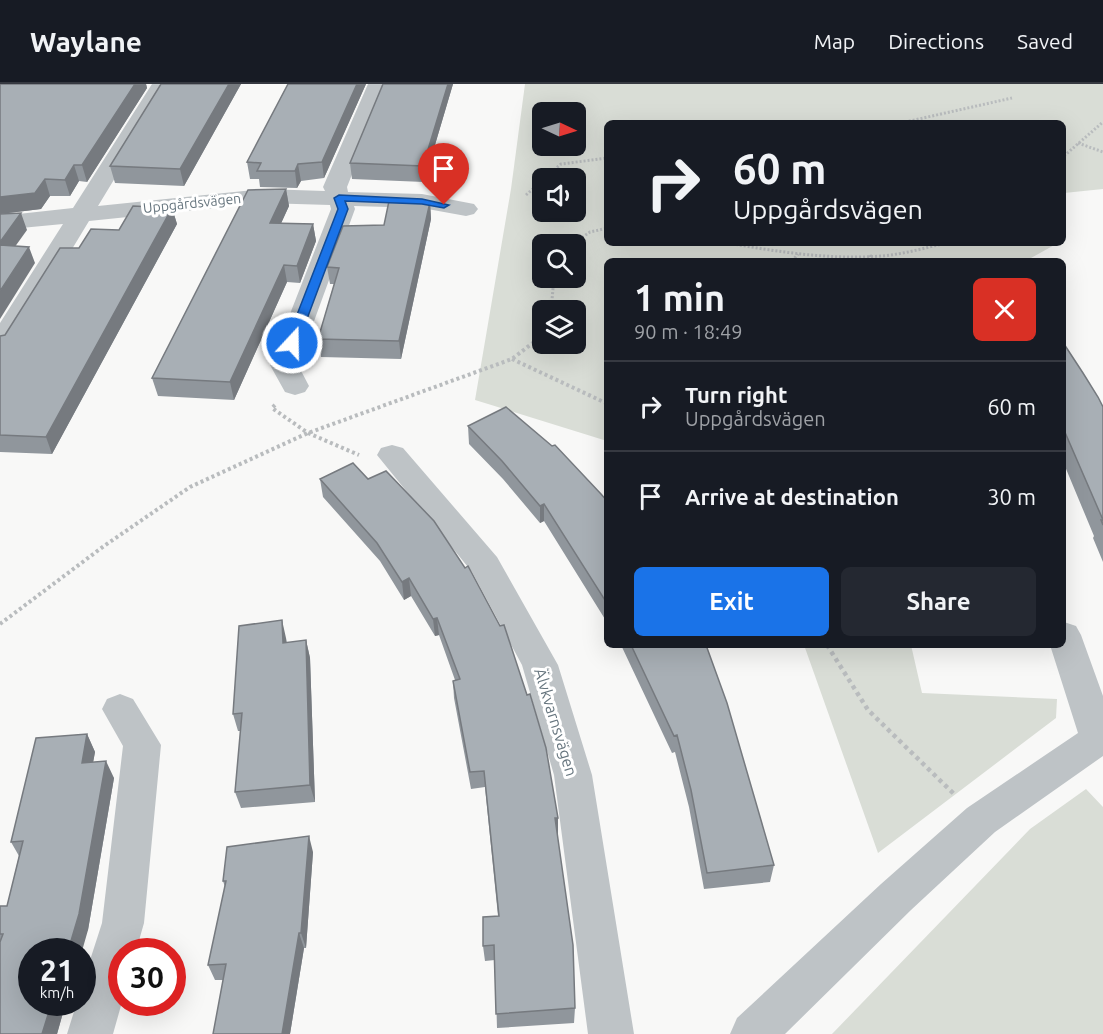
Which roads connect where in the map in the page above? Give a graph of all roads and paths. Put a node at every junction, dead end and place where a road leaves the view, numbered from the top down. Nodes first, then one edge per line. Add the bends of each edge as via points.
1 (162, 84) edge
2 (378, 84) edge
3 (1012, 98) dead end
4 (914, 120) edge
5 (1103, 122) edge
6 (1078, 142) junction
7 (1103, 152) edge
8 (1066, 154) edge
9 (604, 159) edge
10 (556, 168) edge
11 (532, 190) edge
12 (526, 195) dead end
13 (339, 198) junction
14 (466, 209) dead end
15 (82, 215) junction
16 (0, 223) edge
17 (604, 229) edge
18 (586, 235) edge
19 (747, 246) edge
20 (933, 246) edge
21 (798, 254) junction
22 (870, 255) junction
23 (795, 258) edge
24 (872, 258) edge
25 (0, 345) edge
26 (532, 346) edge
27 (512, 359) junction
28 (295, 386) joint
29 (604, 402) edge
30 (308, 433) junction
31 (392, 454) joint
32 (0, 624) edge
33 (1066, 641) edge
34 (829, 648) edge
35 (120, 709) dead end
36 (1101, 737) edge
37 (981, 820) junction
38 (90, 1034) edge
39 (611, 1034) edge
40 (753, 1034) edge

1 - 15 street
2 - 13 street via 335,187
3 - 4 path
5 - 6 path
6 - 7 path
6 - 8 path
9 - 10 path via 561,164
11 - 12 path
13 - 14 street, Uppgårdsvägen via 422,201
13 - 15 street, Uppgårdsvägen via 229,198
13 - 28 street via 343,209 284,365
15 - 16 street, Uppgårdsvägen
15 - 25 street
17 - 18 path
19 - 21 path
20 - 22 path
21 - 22 path
21 - 23 path
22 - 24 path
26 - 27 path
27 - 29 path
27 - 30 path
28 - 30 path via 272,408
30 - 31 path via 363,457
30 - 32 path via 190,487
31 - 39 street, Älvkvarnsvägen via 485,565 540,665 573,775
33 - 36 street
34 - 37 path via 868,710
35 - 38 street via 142,745 123,923
36 - 37 street
37 - 40 street

